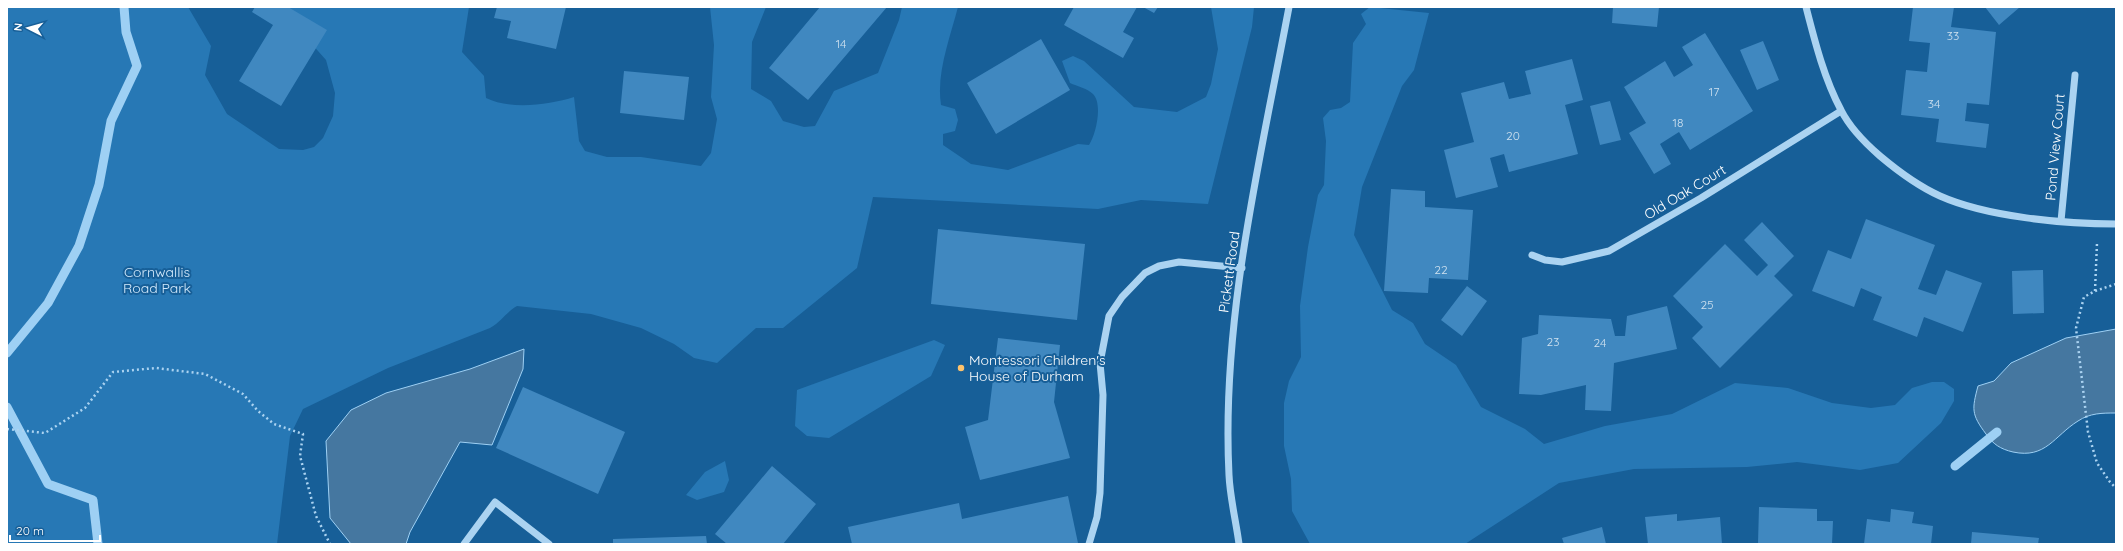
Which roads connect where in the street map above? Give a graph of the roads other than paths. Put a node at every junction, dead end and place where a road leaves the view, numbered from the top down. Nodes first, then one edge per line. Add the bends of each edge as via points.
1 (1289, 7) edge
2 (1806, 7) edge
3 (2075, 75) dead end
4 (1841, 111) junction
5 (2062, 221) junction
6 (2116, 224) edge
7 (1532, 254) dead end
8 (1242, 268) junction
9 (464, 544) edge
10 (549, 544) edge
11 (1089, 544) edge
12 (1239, 544) edge

1 - 8 street, Pickett Road
2 - 4 street via 1819,55
3 - 5 street, Pond View Court
4 - 5 street via 1863,141 1899,172 1920,186 1942,196 1990,211
4 - 7 street, Old Oak Court via 1701,198 1609,251 1562,262 1545,260
5 - 6 street
8 - 11 street via 1179,262 1159,266 1145,273 1122,297 1109,316 1100,363 1103,395 1100,493 1097,517
8 - 12 street, Pickett Road via 1228,375 1229,476
9 - 10 street via 495,502

